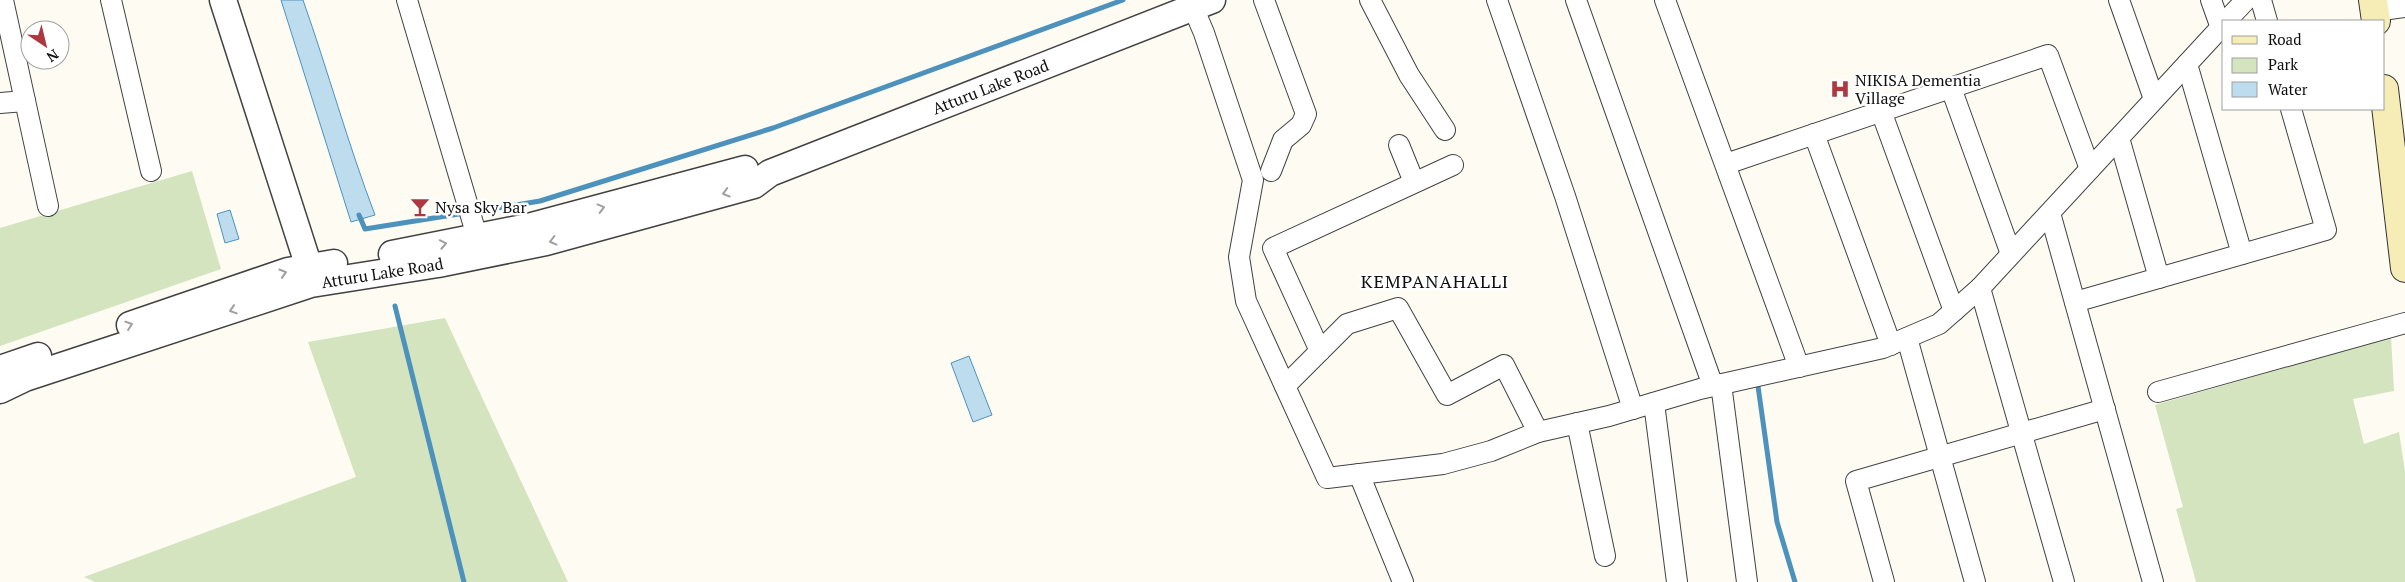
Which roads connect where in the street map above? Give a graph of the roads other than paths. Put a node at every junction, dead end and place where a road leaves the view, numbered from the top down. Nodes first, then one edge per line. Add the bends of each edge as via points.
1 (3, 0) edge
2 (111, 0) edge
3 (223, 0) edge
4 (407, 0) edge
5 (1264, 0) edge
6 (1370, 0) edge
7 (1497, 0) edge
8 (1576, 0) edge
9 (1665, 0) edge
10 (2118, 0) edge
11 (2211, 0) edge
12 (2246, 0) edge
13 (2261, 0) edge
14 (1191, 5) edge
15 (2405, 7) edge
16 (2374, 11) edge
17 (2222, 20) edge
18 (2228, 20) edge
19 (2267, 20) edge
20 (2222, 26) edge
21 (2187, 64) junction
22 (1950, 88) junction
23 (2385, 98) edge
24 (2154, 100) junction
25 (25, 101) junction
26 (0, 103) edge
27 (2291, 110) edge
28 (1881, 111) junction
29 (1445, 130) dead end
30 (1814, 134) junction
31 (2119, 138) junction
32 (1399, 145) dead end
33 (1726, 164) junction
34 (1453, 165) dead end
35 (2090, 169) junction
36 (151, 171) dead end
37 (1271, 171) dead end
38 (1414, 182) junction
39 (48, 206) dead end
40 (2050, 213) junction
41 (480, 246) junction
42 (1273, 248) junction
43 (2011, 254) junction
44 (2242, 254) junction
45 (1240, 257) junction
46 (308, 267) junction
47 (2405, 268) edge
48 (2159, 278) junction
49 (1980, 288) junction
50 (2074, 302) junction
51 (1954, 311) junction
52 (2405, 323) edge
53 (1899, 342) junction
54 (1320, 352) junction
55 (1799, 367) junction
56 (0, 369) edge
57 (1717, 385) junction
58 (1285, 386) junction
59 (0, 390) edge
60 (2158, 392) dead end
61 (1654, 403) junction
62 (1633, 409) junction
63 (2105, 409) junction
64 (1577, 423) junction
65 (1538, 432) junction
66 (2022, 433) junction
67 (1940, 457) junction
68 (1359, 474) junction
69 (1605, 556) dead end
70 (1403, 582) edge
71 (1678, 582) edge
72 (1747, 582) edge
73 (1884, 582) edge
74 (1975, 582) edge
75 (2064, 582) edge
76 (2153, 582) edge

1 - 25 street
2 - 36 street
3 - 46 street
4 - 41 street
5 - 37 street via 1306,114 1301,125 1283,140
6 - 29 street via 1409,75
7 - 62 street via 1565,196
8 - 57 street
9 - 33 street
10 - 24 street
11 - 17 street
12 - 18 street
13 - 19 street
14 - 41 street, Atturu Lake Road via 770,174 748,168 528,227
14 - 45 street via 1204,33 1253,180
15 - 16 street
20 - 21 street
21 - 24 street
21 - 44 street
22 - 28 street
22 - 35 street via 2048,55
22 - 43 street
23 - 47 main road
24 - 31 street
25 - 26 street
25 - 39 street
27 - 44 street via 2326,230
28 - 30 street
28 - 51 street
30 - 33 street
30 - 53 street
31 - 35 street
31 - 48 street
32 - 38 street
33 - 55 street
34 - 38 street
35 - 40 street
38 - 42 street
40 - 43 street
40 - 50 street
46 -> 41 street, Atturu Lake Road
41 -> 59 street, Atturu Lake Road via 312,284 25,378
42 - 45 street
42 - 54 street
43 - 49 street
44 - 48 street
45 - 58 street via 1246,301
56 -> 46 street, Atturu Lake Road
48 - 50 street
49 - 51 street
49 - 66 street
50 - 63 street
51 - 53 street via 1939,324
52 - 60 street
53 - 55 street
53 - 67 street
54 - 58 street
54 - 65 street via 1347,324 1398,308 1447,395 1504,365
55 - 57 street
57 - 61 street
57 - 72 street
58 - 68 street via 1327,478
61 - 62 street
61 - 71 street
62 - 64 street
63 - 66 street
63 - 76 street
64 - 65 street
64 - 69 street
65 - 68 street via 1491,451 1443,464
66 - 67 street
66 - 75 street
67 - 73 street via 1856,481
67 - 74 street
68 - 70 street

